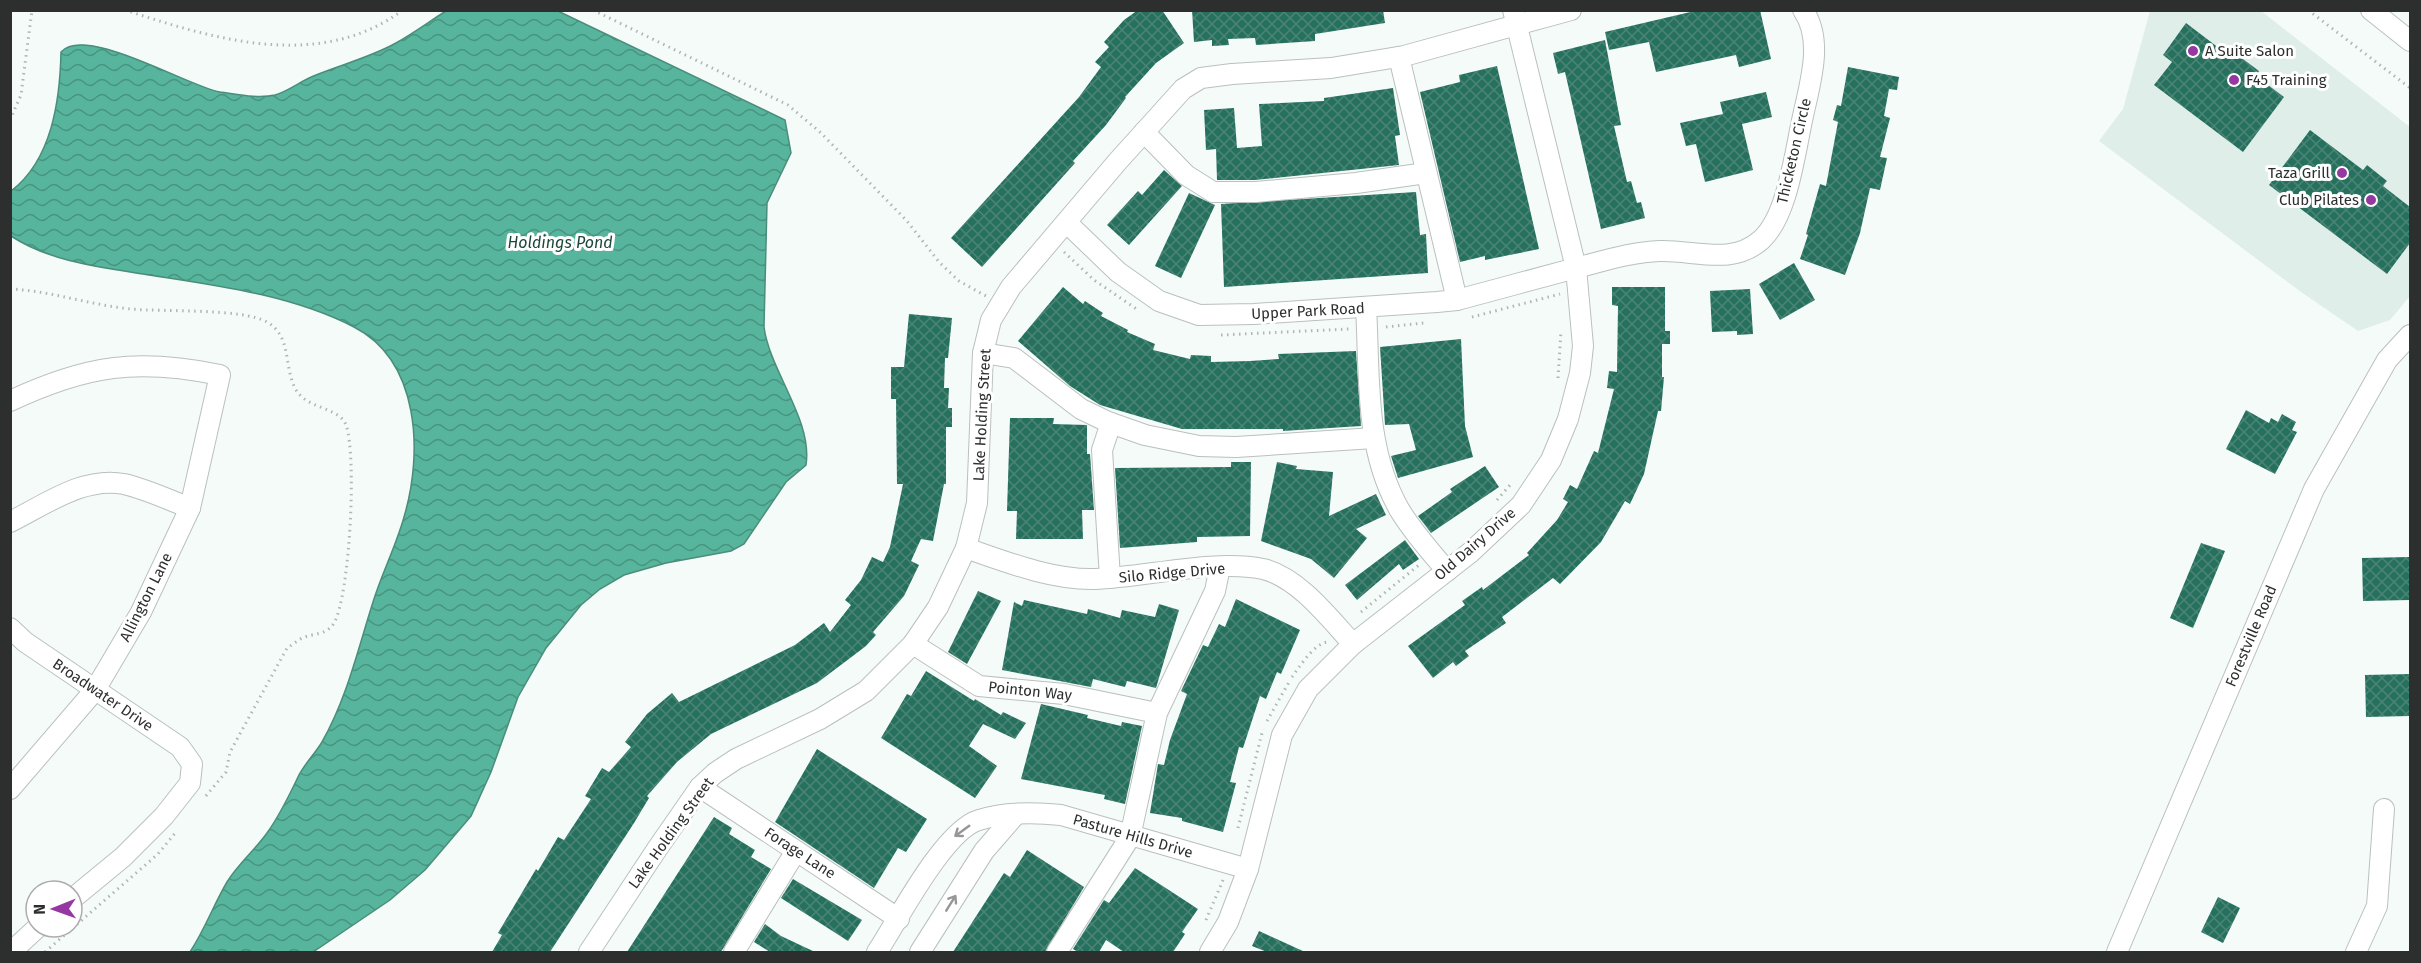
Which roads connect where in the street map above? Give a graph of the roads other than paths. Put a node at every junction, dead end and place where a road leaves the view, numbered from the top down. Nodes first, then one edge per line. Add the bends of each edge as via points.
1 (1570, 10) edge
2 (1803, 10) edge
3 (2371, 10) edge
4 (1515, 18) edge
5 (2410, 42) edge
6 (1399, 57) junction
7 (1144, 132) junction
8 (1426, 173) junction
9 (1067, 223) junction
10 (1575, 268) junction
11 (1457, 300) junction
12 (1366, 307) junction
13 (2410, 335) edge
14 (983, 353) junction
15 (10, 401) edge
16 (1111, 423) junction
17 (1374, 438) junction
18 (190, 507) junction
19 (10, 522) edge
20 (966, 548) junction
21 (1220, 567) junction
22 (1447, 571) junction
23 (1110, 578) junction
24 (10, 628) edge
25 (913, 644) junction
26 (1353, 644) junction
27 (95, 690) junction
28 (1157, 712) junction
29 (12, 785) edge
30 (700, 788) junction
31 (2384, 809) dead end
32 (1016, 814) junction
33 (1130, 837) junction
34 (796, 851) junction
35 (1248, 869) junction
36 (84, 889) edge
37 (899, 919) junction
38 (589, 952) edge
39 (734, 952) edge
40 (877, 952) edge
41 (920, 952) edge
42 (1057, 952) edge
43 (1210, 952) edge
44 (2117, 952) edge
45 (2356, 952) edge

1 - 4 street
2 - 10 street, Thicketon Circle via 1814,46 1809,84 1780,210 1761,240 1738,254 1659,251
3 - 5 street
4 - 6 street, Lake Holding Street
4 - 10 street, Old Dairy Drive
6 - 7 street, Lake Holding Street via 1331,68 1201,78 1183,89
6 - 8 street
7 - 8 street via 1186,175 1213,192 1256,192
7 - 9 street, Lake Holding Street
8 - 11 street
9 - 12 street, Upper Park Road via 1118,272 1159,301 1199,315
9 - 14 street, Lake Holding Street via 1011,287 991,320
10 - 11 street, Upper Park Road
10 - 22 street, Old Dairy Drive via 1583,346 1580,373 1568,419 1551,460 1521,505
11 - 12 street, Upper Park Road
12 - 17 street
13 - 44 street, Forestville Road via 2387,360 2314,489
14 - 16 street via 1014,358 1080,409
14 - 20 street, Lake Holding Street via 977,503
15 - 18 street, Allington Lane via 67,376 110,366 151,365 220,375
16 - 17 street via 1199,447
16 - 23 street via 1102,450
17 - 22 street via 1385,479 1400,509
18 - 19 street via 124,484 98,483 74,490
18 - 27 street, Allington Lane via 141,612
20 - 23 street, Silo Ridge Drive via 1044,573
20 - 25 street, Lake Holding Street via 938,607
21 - 23 street, Silo Ridge Drive
21 - 26 street, Silo Ridge Drive via 1264,569 1299,588
21 - 28 street via 1215,591
22 - 26 street, Old Dairy Drive
24 - 27 street, Broadwater Drive via 24,642
25 - 28 street, Pointon Way via 979,686 1064,694
25 - 30 street, Lake Holding Street via 866,691 820,719 736,759
26 - 35 street, Old Dairy Drive via 1308,689 1282,735
27 - 29 street, Allington Lane
27 - 36 street, Broadwater Drive via 180,747 192,764 190,783 164,816
28 - 33 street
30 - 34 street, Forage Lane
30 - 38 street, Lake Holding Street
31 - 45 street via 2377,906
32 - 33 street, Pasture Hills Drive via 1061,815
32 -> 37 street, Pasture Hills Drive via 977,820 948,842
41 -> 32 street via 984,851
33 - 35 street, Pasture Hills Drive
33 - 42 street
34 - 37 street, Forage Lane
34 - 39 street
35 - 43 street, Old Dairy Drive via 1228,922
37 - 40 street, Pasture Hills Drive

